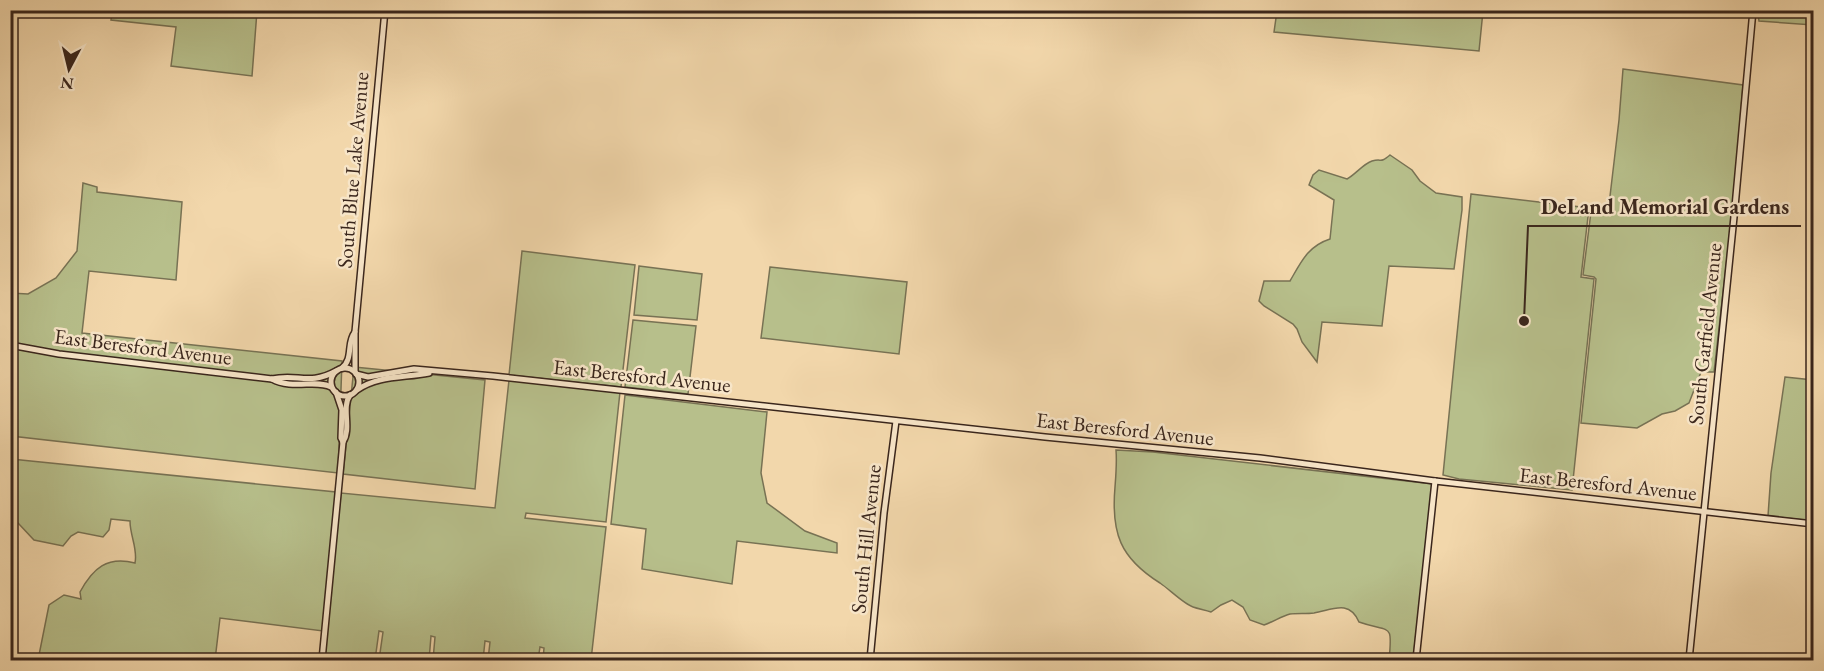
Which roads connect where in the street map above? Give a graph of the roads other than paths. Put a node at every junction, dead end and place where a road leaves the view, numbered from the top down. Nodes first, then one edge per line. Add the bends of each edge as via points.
1 (385, 10) edge
2 (1753, 10) edge
3 (355, 332) junction
4 (10, 345) edge
5 (338, 370) junction
6 (433, 372) junction
7 (356, 373) junction
8 (272, 379) junction
9 (335, 391) junction
10 (353, 392) junction
11 (896, 421) junction
12 (343, 442) junction
13 (1435, 481) junction
14 (1704, 512) junction
15 (1814, 524) edge
16 (322, 660) edge
17 (870, 660) edge
18 (1416, 660) edge
19 (1689, 660) edge

1 - 3 street, South Blue Lake Avenue
2 - 14 street, South Garfield Avenue
3 - 5 street, South Blue Lake Avenue via 349,360
3 - 7 street, South Blue Lake Avenue
4 - 8 street, East Beresford Avenue
5 - 7 street via 348,368
5 - 8 street, East Beresford Avenue via 309,380
5 - 9 street via 332,377
6 - 7 street, East Beresford Avenue via 414,369 368,377
6 - 10 street, East Beresford Avenue via 382,379
6 - 11 street, East Beresford Avenue
7 - 10 street via 358,383
8 - 9 street, East Beresford Avenue via 297,385 324,384
9 - 10 street via 344,395
9 - 12 street via 342,410
10 - 12 street via 346,404
11 - 13 street, East Beresford Avenue via 1260,458
11 - 17 street, South Hill Avenue
12 - 16 street
13 - 14 street, East Beresford Avenue
13 - 18 street
14 - 15 street, East Beresford Avenue
14 - 19 street, South Garfield Avenue

